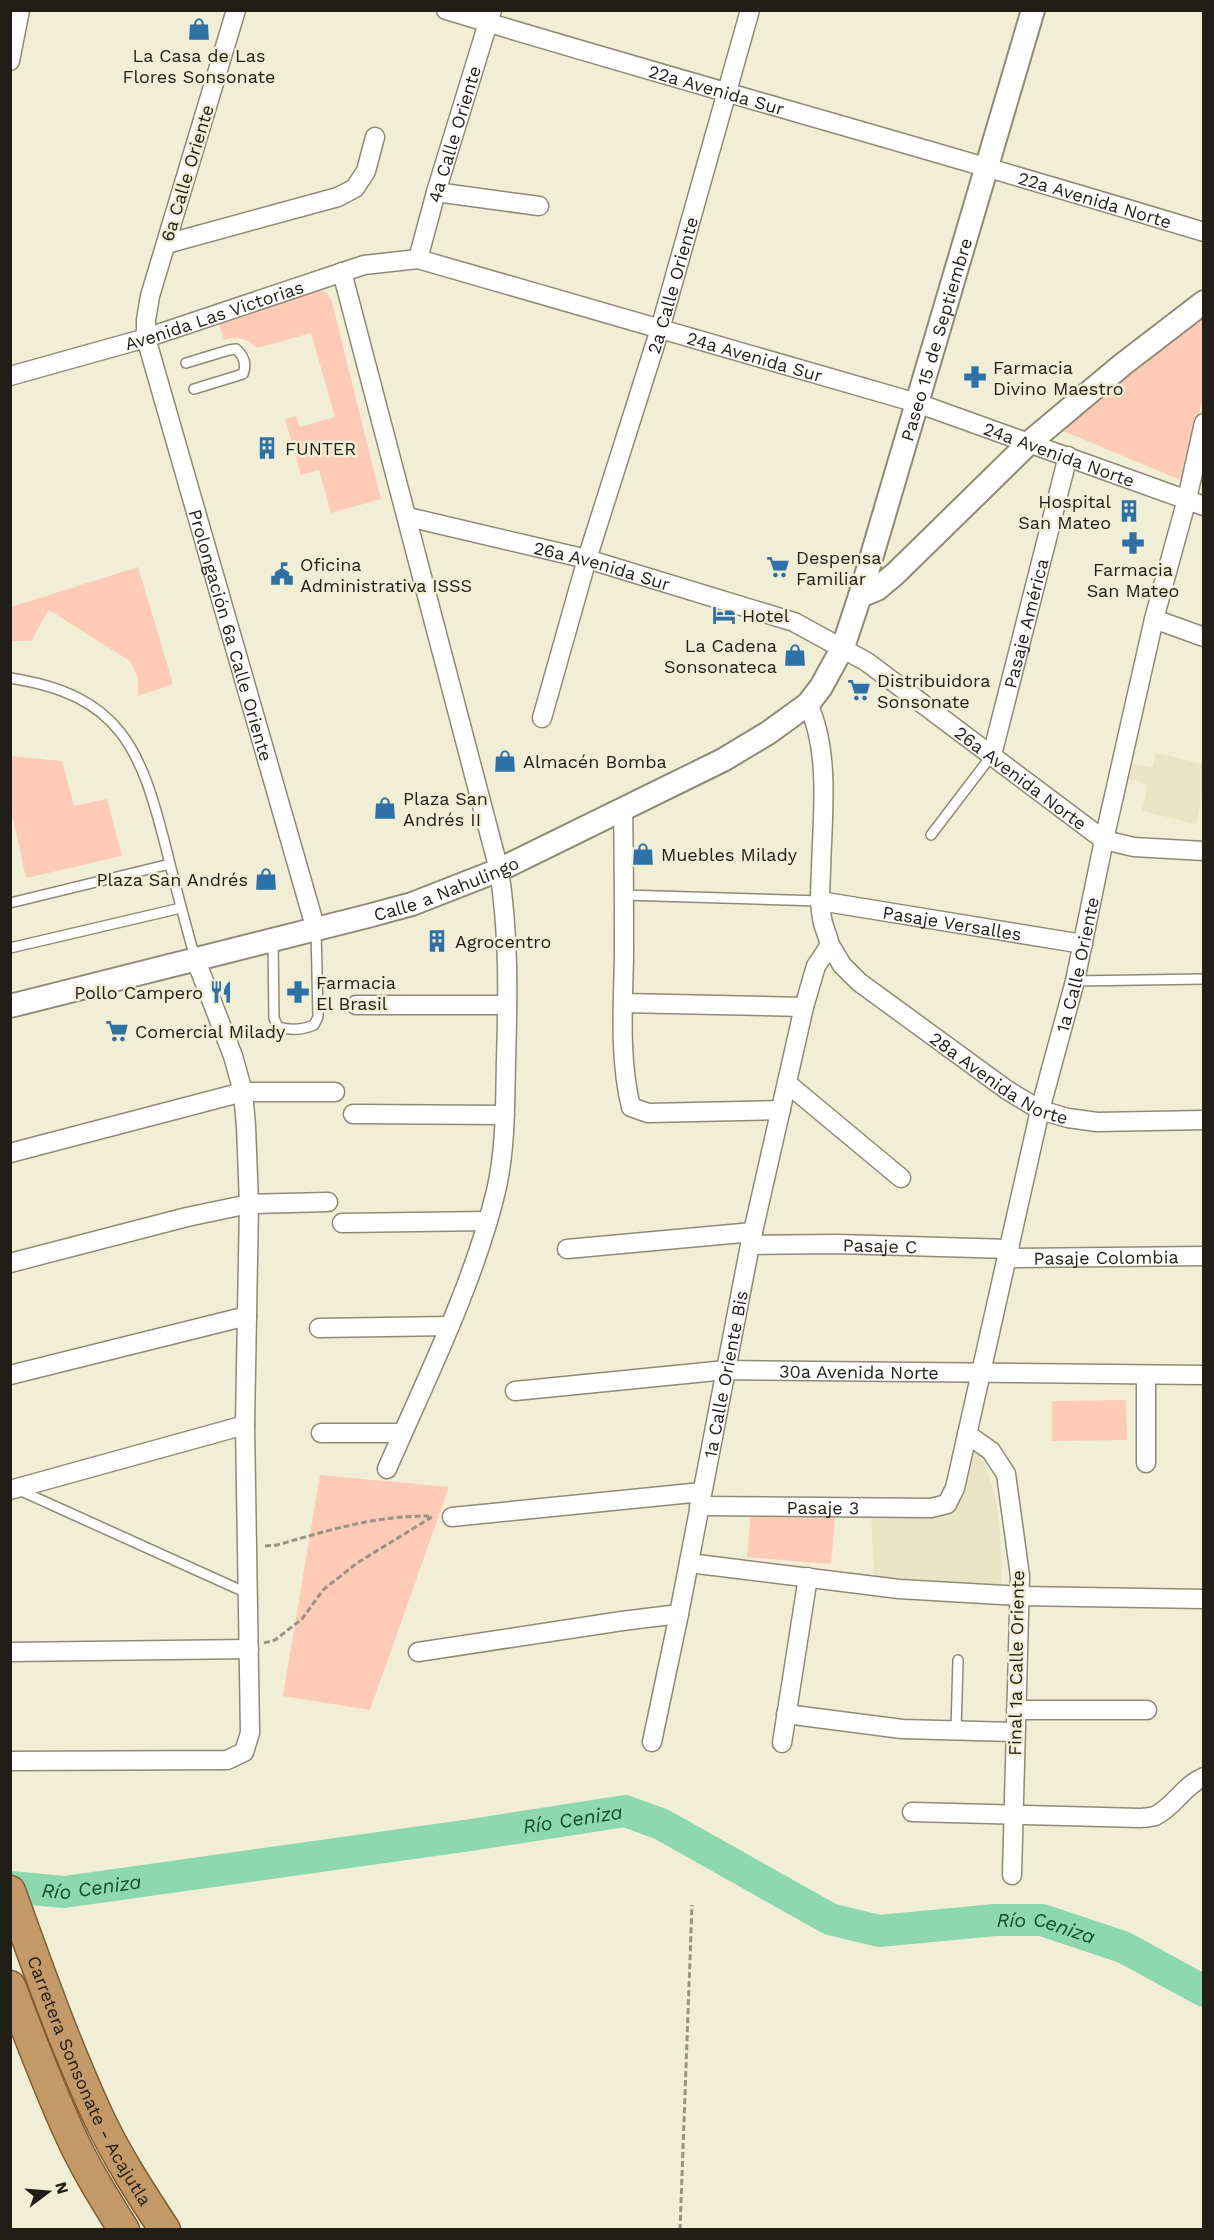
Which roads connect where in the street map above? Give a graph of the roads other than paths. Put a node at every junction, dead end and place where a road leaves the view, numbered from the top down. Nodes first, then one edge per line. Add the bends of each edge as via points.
1 (20, 10) edge
2 (236, 10) edge
3 (446, 10) edge
4 (750, 10) edge
5 (1033, 10) edge
6 (490, 17) edge
7 (10, 61) edge
8 (726, 93) junction
9 (375, 137) dead end
10 (987, 166) junction
11 (436, 192) junction
12 (539, 206) dead end
13 (1203, 232) edge
14 (166, 244) junction
15 (418, 259) junction
16 (342, 272) junction
17 (1203, 303) edge
18 (660, 328) junction
19 (146, 338) junction
20 (186, 363) dead end
21 (10, 376) edge
22 (194, 389) dead end
23 (917, 403) junction
24 (1203, 423) edge
25 (1030, 442) junction
26 (1068, 456) junction
27 (1195, 502) edge
28 (408, 517) junction
29 (587, 559) junction
30 (860, 596) junction
31 (1154, 619) junction
32 (794, 622) joint
33 (1203, 637) edge
34 (837, 657) junction
35 (10, 678) edge
36 (808, 704) junction
37 (542, 718) dead end
38 (992, 755) junction
39 (623, 809) junction
40 (931, 835) dead end
41 (1104, 840) junction
42 (1203, 852) edge
43 (170, 864) junction
44 (499, 870) junction
45 (625, 895) junction
46 (820, 901) junction
47 (10, 903) edge
48 (181, 908) junction
49 (316, 930) junction
50 (273, 941) junction
51 (1083, 944) junction
52 (830, 945) junction
53 (10, 948) edge
54 (195, 958) junction
55 (1203, 979) edge
56 (1075, 981) junction
57 (623, 1003) junction
58 (356, 1005) dead end
59 (507, 1005) junction
60 (10, 1006) edge
61 (804, 1007) junction
62 (788, 1084) junction
63 (243, 1092) junction
64 (335, 1092) dead end
65 (781, 1110) junction
66 (1040, 1110) junction
67 (353, 1114) dead end
68 (505, 1115) junction
69 (1203, 1120) edge
70 (10, 1152) edge
71 (901, 1178) dead end
72 (328, 1202) dead end
73 (249, 1203) junction
74 (488, 1221) junction
75 (342, 1223) dead end
76 (752, 1239) junction
77 (567, 1249) dead end
78 (1009, 1253) junction
79 (1203, 1257) edge
80 (10, 1263) edge
81 (247, 1316) junction
82 (450, 1326) junction
83 (319, 1328) dead end
84 (726, 1370) junction
85 (980, 1374) junction
86 (10, 1375) edge
87 (1146, 1375) junction
88 (1203, 1375) edge
89 (515, 1391) dead end
90 (245, 1425) junction
91 (321, 1433) dead end
92 (402, 1433) junction
93 (967, 1434) junction
94 (1146, 1463) dead end
95 (387, 1469) dead end
96 (13, 1489) edge
97 (701, 1499) junction
98 (947, 1504) joint
99 (452, 1517) road end
100 (689, 1563) junction
101 (808, 1577) junction
102 (249, 1594) junction
103 (1020, 1596) junction
104 (1203, 1599) edge
105 (679, 1614) junction
106 (249, 1649) junction
107 (10, 1652) edge
108 (418, 1652) dead end
109 (958, 1660) dead end
110 (1016, 1710) junction
111 (1148, 1710) dead end
112 (786, 1714) junction
113 (956, 1731) junction
114 (1014, 1732) junction
115 (652, 1742) dead end
116 (782, 1743) dead end
117 (10, 1761) edge
118 (1203, 1777) edge
119 (912, 1812) dead end
120 (1013, 1816) junction
121 (1012, 1875) dead end
122 (10, 1891) edge
123 (10, 1986) edge
124 (124, 2229) edge
125 (165, 2229) edge

1 - 7 street
2 - 14 street, 6a Calle Oriente
3 - 6 street, 22a Avenida Sur
4 - 8 street, 2a Calle Oriente
5 - 10 street, Paseo 15 de Septiembre
6 - 8 street, 22a Avenida Sur
6 - 11 street, 4a Calle Oriente
8 - 10 street, 22a Avenida Sur
8 - 18 street, 2a Calle Oriente
9 - 14 street via 366,171 356,188 338,197
10 - 13 street, 22a Avenida Norte
10 - 23 street, Paseo 15 de Septiembre
11 - 12 street
11 - 15 street, 4a Calle Oriente
14 - 19 street, 6a Calle Oriente via 150,296
15 - 16 street, Avenida Las Victorias via 391,260
15 - 18 street, 24a Avenida Sur
16 - 19 street, Avenida Las Victorias
16 - 28 street
17 - 25 street via 1122,364
18 - 23 street, 24a Avenida Sur
18 - 29 street, 2a Calle Oriente
19 - 21 street, Avenida Las Victorias
19 - 49 street, Prolongación 6a Calle Oriente
20 - 22 lane via 229,350 236,350 244,359 243,374
23 - 25 street, 24a Avenida Norte
23 - 30 street, Paseo 15 de Septiembre
24 - 27 street, 1a Calle Oriente
25 - 26 street, 24a Avenida Norte
25 - 30 street via 895,574 877,589
26 - 27 street, 24a Avenida Norte
26 - 38 street, Pasaje América
27 - 31 street, 1a Calle Oriente
28 - 29 street, 26a Avenida Sur
28 - 44 street
29 - 32 street, 26a Avenida Sur
29 - 37 street, 2a Calle Oriente
30 - 34 street, Paseo 15 de Septiembre
31 - 33 street
31 - 41 street, 1a Calle Oriente
32 - 34 street, 26a Avenida Norte
34 - 36 street, Calle a Nahulingo
34 - 38 street, 26a Avenida Norte via 867,662
35 - 43 lane via 56,688 88,702 126,738 145,773
36 - 39 street, Calle a Nahulingo via 723,760
36 - 46 street, 28a Avenida Norte via 821,741
38 - 40 lane
38 - 41 street, 26a Avenida Norte
39 - 44 street, Calle a Nahulingo
39 - 45 street
41 - 42 street, 26a Avenida Norte via 1134,847
41 - 51 street, 1a Calle Oriente
43 - 47 lane
43 - 48 lane
44 - 49 street, Calle a Nahulingo via 412,904
44 - 59 street via 508,941
45 - 46 lane
45 - 57 street
46 - 51 street, Pasaje Versalles
46 - 52 street, 28a Avenida Norte
48 - 53 lane
48 - 54 lane
49 - 50 street, Calle a Nahulingo
49 - 50 lane via 318,1017 314,1025 305,1029 278,1027 274,1018
50 - 54 street, Calle a Nahulingo
51 - 56 street, 1a Calle Oriente
52 - 61 street, 1a Calle Oriente Bis via 816,966
52 - 66 street, 28a Avenida Norte via 859,982
54 - 60 street, Calle a Nahulingo
54 - 63 street
55 - 56 lane
56 - 66 street, 1a Calle Oriente
57 - 61 street
57 - 65 street via 626,1086 631,1107 648,1113
58 - 59 street
59 - 68 street
61 - 62 street, 1a Calle Oriente Bis
62 - 65 street, 1a Calle Oriente Bis
62 - 71 street
63 - 64 street
63 - 70 street
63 - 73 street
65 - 76 street, 1a Calle Oriente Bis
66 - 69 street, 28a Avenida Norte via 1097,1122
66 - 78 street, 1a Calle Oriente
67 - 68 street
68 - 74 street via 502,1158
72 - 73 street
73 - 80 street
73 - 81 street
74 - 75 street
74 - 82 street
76 - 77 street, Pasaje C
76 - 78 street, Pasaje C
76 - 84 street, 1a Calle Oriente Bis
78 - 79 street, Pasaje Colombia
78 - 85 street, 1a Calle Oriente
81 - 86 street
81 - 90 street
82 - 83 street
82 - 92 street
84 - 85 street, 30a Avenida Norte
84 - 89 street, 30a Avenida Norte
84 - 97 street, 1a Calle Oriente Bis
85 - 87 street, 30a Avenida Norte
85 - 93 street, 1a Calle Oriente
87 - 88 street, 30a Avenida Norte
87 - 94 street
90 - 96 street
90 - 102 street
91 - 92 street
92 - 95 street
93 - 98 street, 1a Calle Oriente via 955,1488
93 - 103 street, Final 1a Calle Oriente via 991,1451 1006,1474
96 - 102 lane
97 - 98 street, Pasaje 3 via 932,1508
97 - 99 street, Pasaje 3
97 - 100 street, 1a Calle Oriente Bis
100 - 101 street
100 - 105 street, 1a Calle Oriente Bis
101 - 103 street via 899,1589
101 - 112 street
102 - 106 street
103 - 104 street
103 - 110 street, Final 1a Calle Oriente
105 - 108 street
105 - 115 street, 1a Calle Oriente Bis
106 - 107 street
106 - 117 street via 250,1733 244,1752 227,1760
109 - 113 lane
110 - 111 street
110 - 114 street, Final 1a Calle Oriente
112 - 113 street via 902,1729
112 - 116 street
113 - 114 street
114 - 120 street, Final 1a Calle Oriente
118 - 120 street via 1188,1785 1155,1816
119 - 120 street
120 - 121 street, Final 1a Calle Oriente
122 - 125 highway, Carretera Sonsonate - Acajutla via 97,2114 121,2161
123 - 124 highway, Carretera Sonsonate - Acajutla via 70,2135

